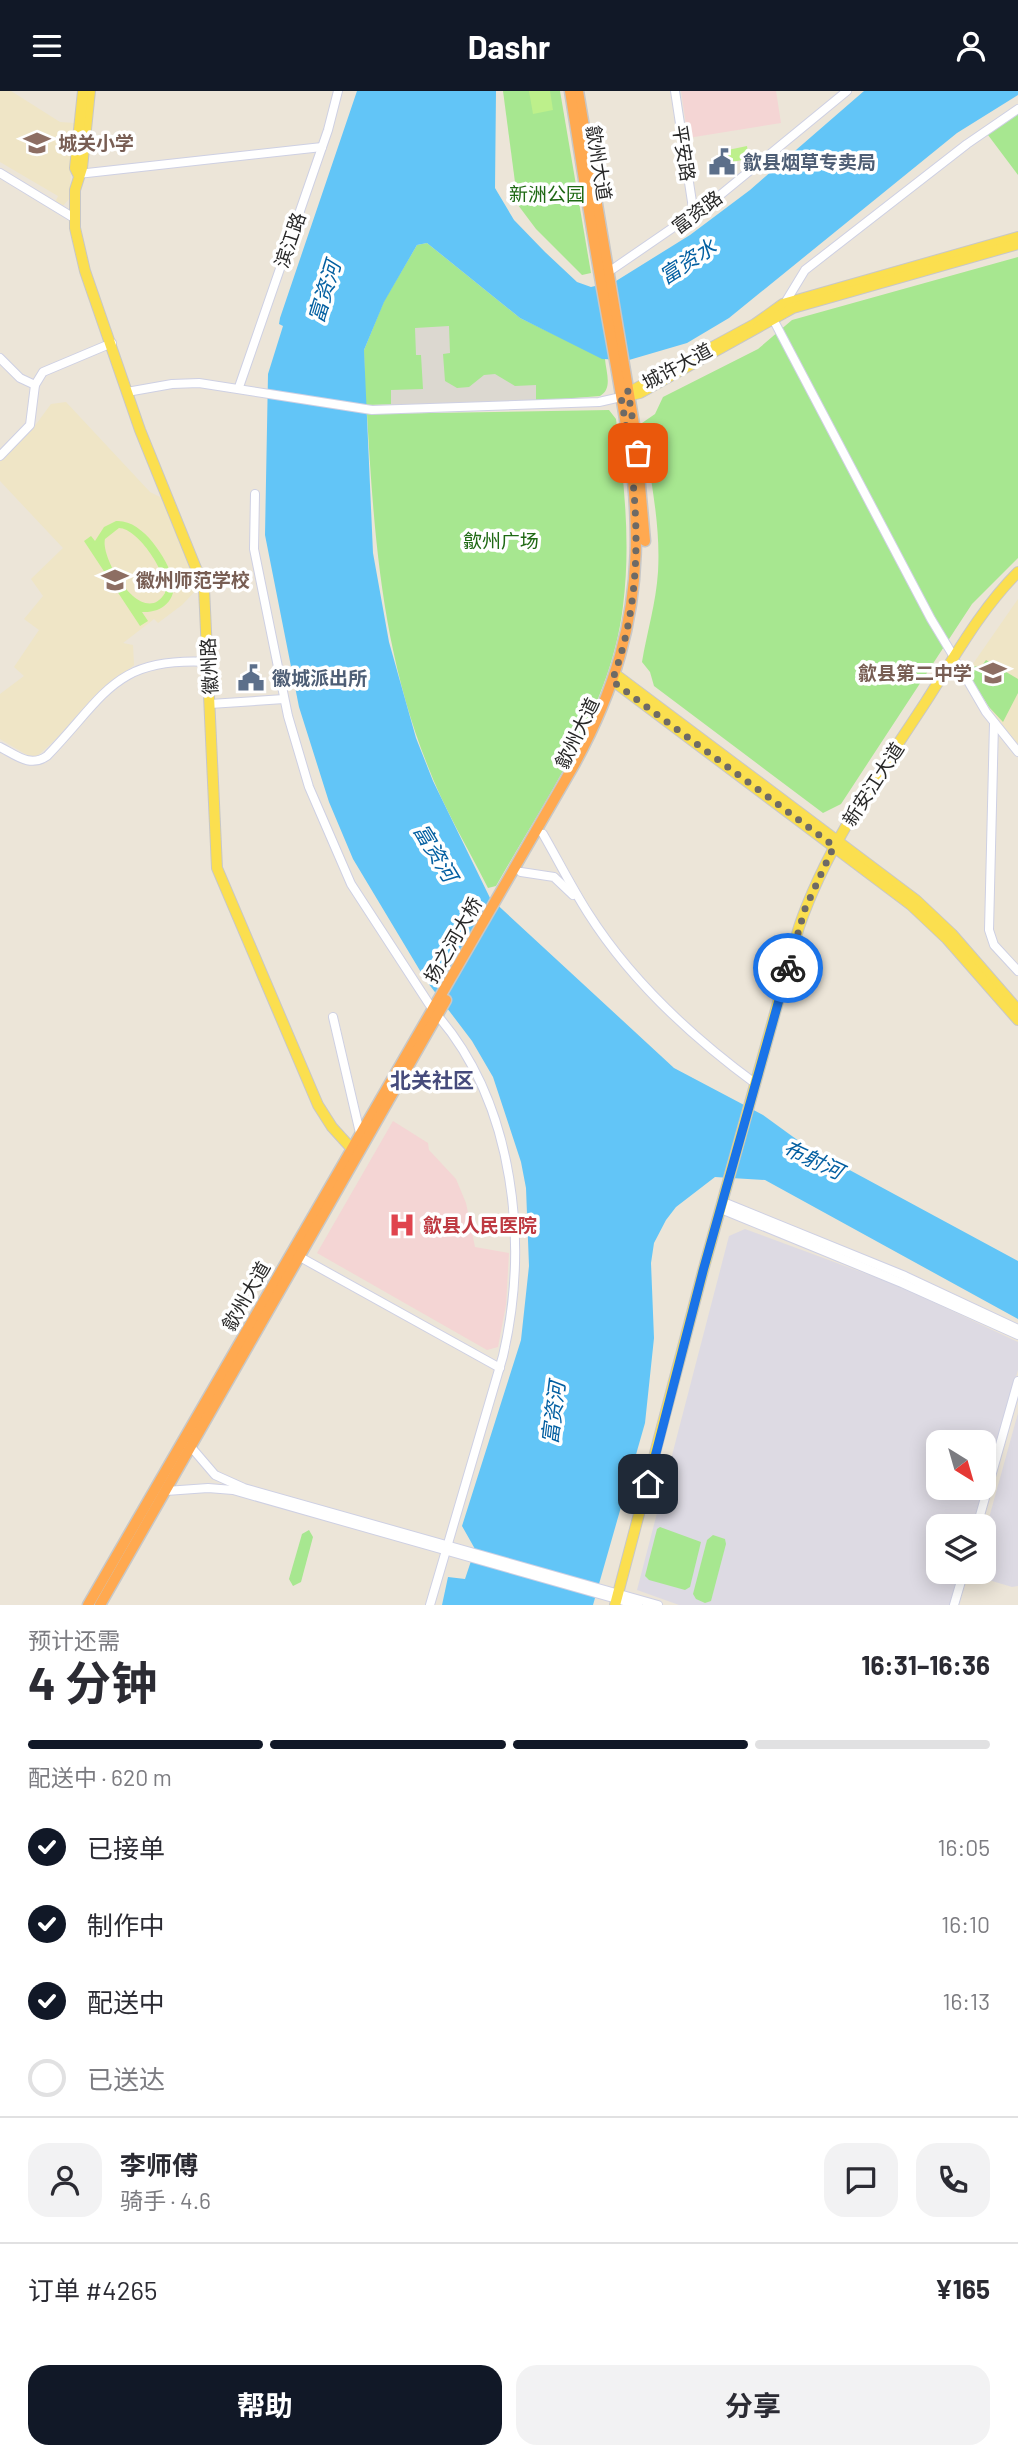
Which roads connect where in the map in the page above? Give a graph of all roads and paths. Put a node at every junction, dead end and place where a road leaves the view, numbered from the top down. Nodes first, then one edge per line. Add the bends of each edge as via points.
1 (82, 91) edge
2 (90, 91) edge
3 (338, 91) edge
4 (570, 91) edge
5 (578, 91) edge
6 (675, 91) edge
7 (847, 91) edge
8 (1018, 109) edge
9 (322, 147) junction
10 (0, 173) edge
11 (78, 174) junction
12 (694, 215) junction
13 (74, 218) junction
14 (1018, 237) edge
15 (1018, 244) edge
16 (605, 278) junction
17 (783, 304) junction
18 (774, 321) junction
19 (112, 343) junction
20 (0, 358) edge
21 (35, 385) junction
22 (242, 388) junction
23 (127, 392) junction
24 (626, 395) junction
25 (0, 456) edge
26 (256, 494) dead end
27 (1018, 572) edge
28 (1018, 581) edge
29 (208, 661) junction
30 (956, 661) junction
31 (617, 680) junction
32 (284, 699) junction
33 (210, 703) junction
34 (993, 723) junction
35 (0, 747) edge
36 (1018, 752) edge
37 (543, 834) junction
38 (838, 845) junction
39 (521, 872) junction
40 (504, 895) junction
41 (588, 913) junction
42 (1018, 971) edge
43 (437, 1010) junction
44 (1018, 1010) edge
45 (333, 1017) dead end
46 (1018, 1020) edge
47 (756, 1084) junction
48 (755, 1101) junction
49 (360, 1133) junction
50 (352, 1148) junction
51 (725, 1207) junction
52 (300, 1257) junction
53 (1018, 1329) edge
54 (1018, 1335) edge
55 (500, 1368) junction
56 (1018, 1381) edge
57 (191, 1447) junction
58 (166, 1491) junction
59 (980, 1514) edge
60 (446, 1548) junction
61 (960, 1584) edge
62 (617, 1598) edge
63 (88, 1605) edge
64 (100, 1605) edge
65 (430, 1605) edge
66 (638, 1605) edge
67 (658, 1605) edge
68 (954, 1605) edge

1 - 11 main road, 徽州路
2 - 11 main road, 徽州路
3 - 9 street, 滨江路
4 - 16 highway, 歙州大道
5 - 16 highway, 歙州大道
6 - 12 street, 平安路
7 - 12 street, 富资路
8 - 17 street via 805,270
9 - 11 street
9 - 22 street, 滨江路
10 - 13 street
11 - 13 main road, 徽州路
12 - 16 street, 富资路
13 - 19 main road, 徽州路 via 85,271
14 - 17 main road, 城许大道
15 - 18 main road, 城许大道 via 819,299
16 - 24 highway, 歙州大道
17 - 18 street
17 - 24 main road, 城许大道
18 - 24 main road, 城许大道
18 - 30 street
19 - 21 street via 48,368
19 - 23 main road, 徽州路
20 - 21 street via 20,378
21 - 25 street via 30,425
22 - 23 street via 180,383
22 - 24 street via 372,410 599,402
23 - 29 main road, 徽州路 via 204,588
24 - 31 highway, 歙州大道 via 638,547 632,608
26 - 32 street via 254,549
27 - 30 main road, 新安江大道 via 990,603
28 - 30 main road, 新安江大道
29 - 33 main road, 徽州路
29 - 35 street via 161,662 136,669 111,687 39,761 30,762
30 - 34 street
30 - 38 main road, 新安江大道
31 - 37 highway, 歙州大道 via 590,750
31 - 38 main road
31 - 40 highway, 歙州大道
32 - 33 street
32 - 43 street via 309,787 342,866
33 - 50 main road, 徽州路 via 214,850 219,876 318,1105
34 - 36 street
34 - 42 street via 989,930 997,949
37 - 39 highway, 歙州大道
37 - 41 street
38 - 44 main road via 943,924
38 - 46 main road via 937,929
38 - 47 main road, 新安江大道 via 799,927
38 - 48 main road, 新安江大道 via 808,920
39 - 40 highway, 歙州大道
39 - 41 street via 557,879
40 - 43 highway, 扬之河大桥
41 - 47 street via 665,1007
43 - 49 highway, 歙州大道
43 - 52 highway, 歙州大道
43 - 55 street via 472,1067 496,1130 509,1182 515,1268
45 - 49 street
47 - 48 main road, 新安江大道
48 - 51 main road
49 - 50 highway, 歙州大道
50 - 63 highway, 歙州大道
51 - 53 street via 905,1276
51 - 54 street
51 - 62 main road
52 - 55 street
52 - 57 highway, 歙州大道
55 - 60 street
56 - 59 street
57 - 58 highway, 歙州大道
57 - 60 street via 215,1475 244,1487
58 - 60 street via 233,1490
58 - 64 highway, 歙州大道
60 - 62 street
60 - 65 street
61 - 68 street
62 - 66 street
62 - 67 street

